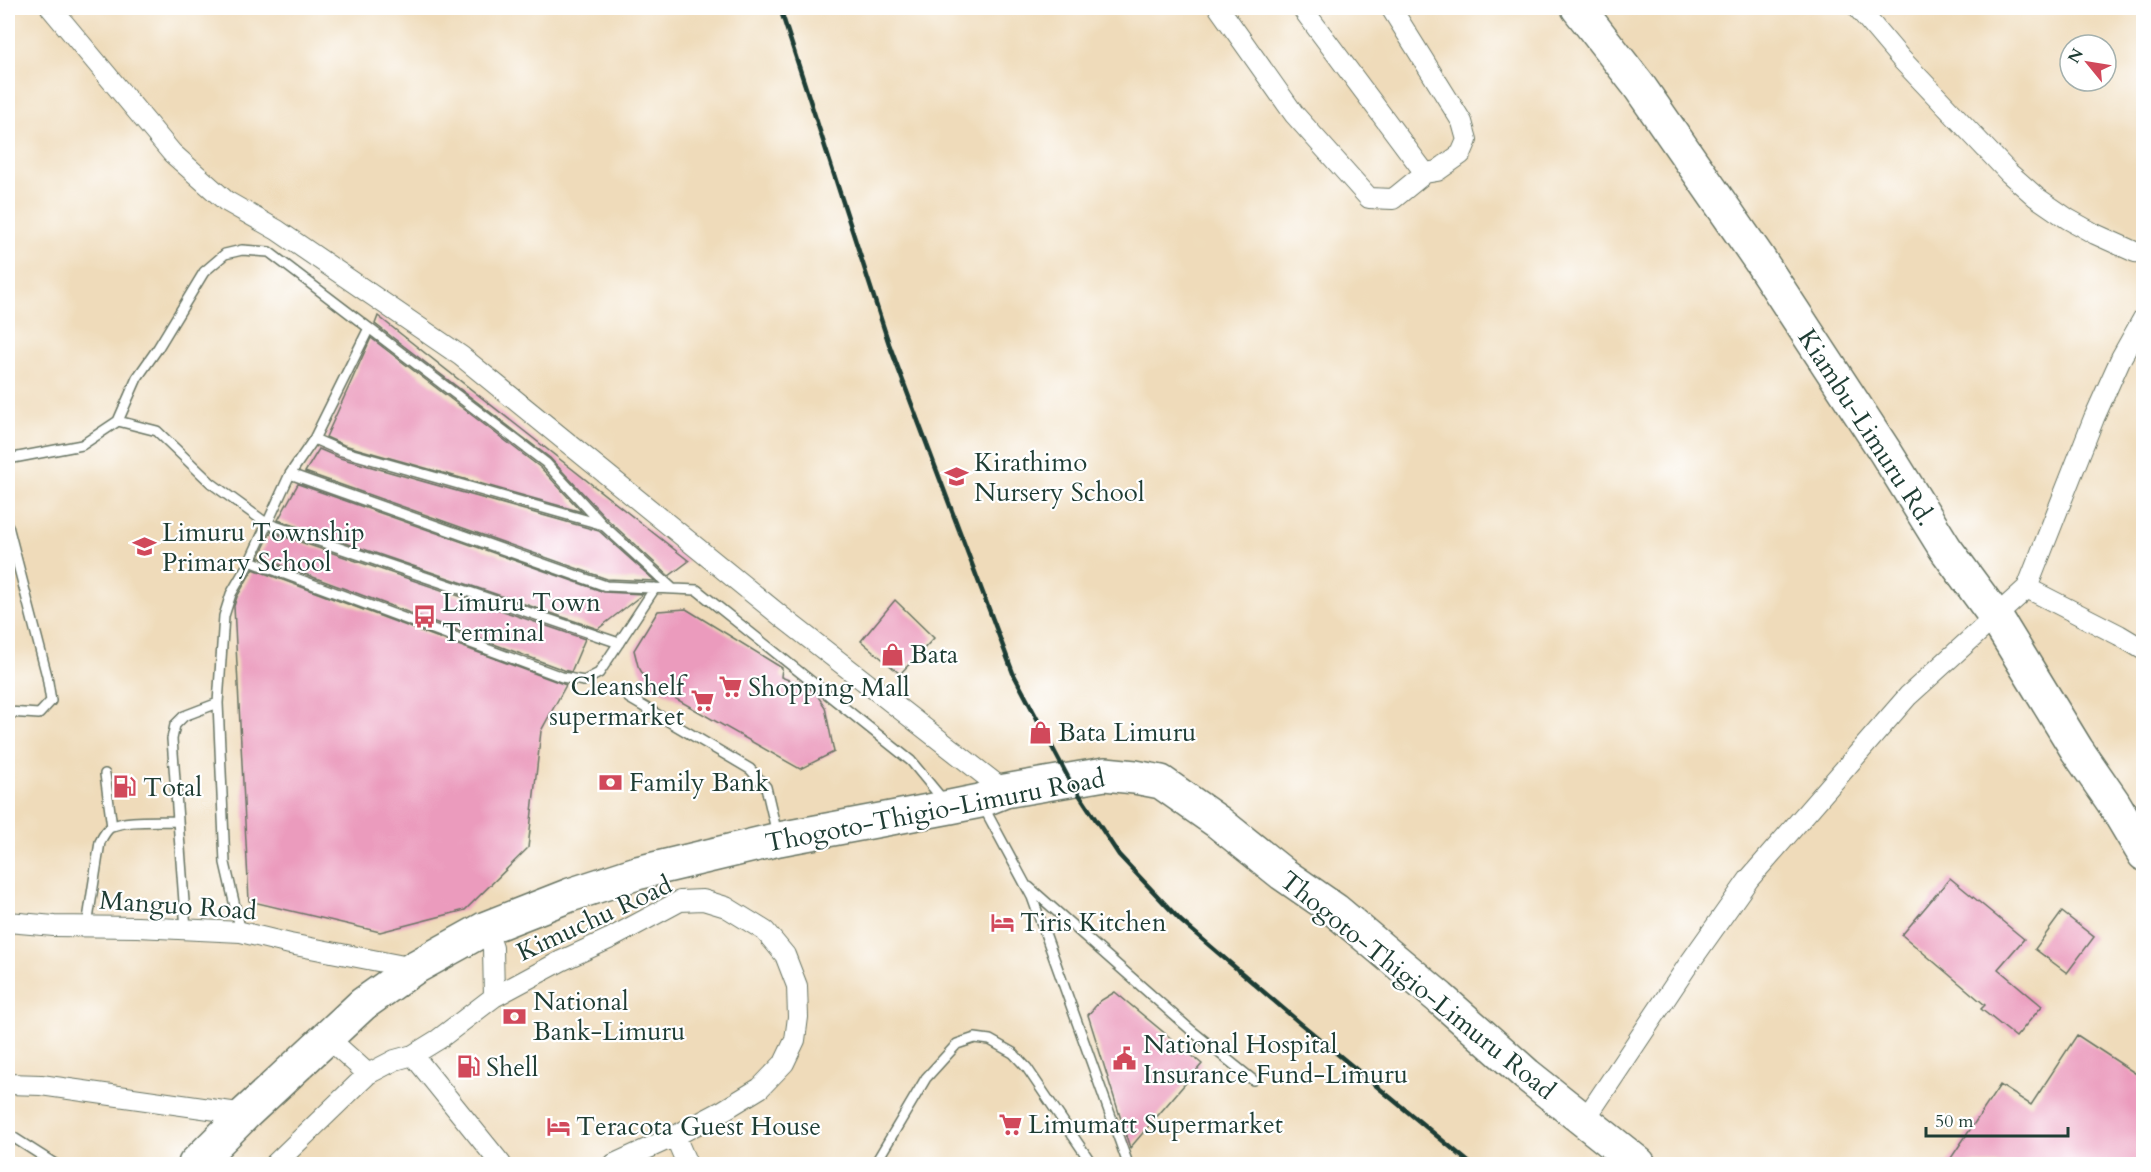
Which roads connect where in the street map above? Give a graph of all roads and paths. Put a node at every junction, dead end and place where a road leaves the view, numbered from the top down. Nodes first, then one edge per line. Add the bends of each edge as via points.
1 (51, 8) edge
2 (1219, 8) edge
3 (1302, 8) edge
4 (1391, 8) edge
5 (1578, 8) edge
6 (1858, 8) edge
7 (1425, 174) junction
8 (2144, 253) edge
9 (2144, 317) edge
10 (369, 328) junction
11 (118, 421) junction
12 (314, 439) junction
13 (8, 459) edge
14 (290, 474) junction
15 (266, 523) junction
16 (603, 525) junction
17 (8, 526) edge
18 (250, 561) junction
19 (655, 588) junction
20 (2027, 588) junction
21 (673, 589) junction
22 (1995, 616) junction
23 (620, 643) junction
24 (2144, 650) edge
25 (629, 698) dead end
26 (218, 704) junction
27 (8, 712) edge
28 (105, 774) dead end
29 (978, 800) junction
30 (178, 821) junction
31 (112, 827) junction
32 (779, 839) junction
33 (2144, 854) edge
34 (1025, 883) junction
35 (8, 922) edge
36 (87, 926) junction
37 (486, 928) junction
38 (186, 929) junction
39 (241, 932) junction
40 (414, 969) junction
41 (494, 997) junction
42 (327, 1037) junction
43 (413, 1054) junction
44 (368, 1074) junction
45 (1253, 1080) dead end
46 (11, 1087) edge
47 (245, 1114) junction
48 (1584, 1121) junction
49 (8, 1134) edge
50 (675, 1136) junction
51 (55, 1164) edge
52 (195, 1164) edge
53 (275, 1164) edge
54 (501, 1164) edge
55 (614, 1164) edge
56 (687, 1164) edge
57 (875, 1164) edge
58 (1092, 1164) edge
59 (1128, 1164) edge
60 (1639, 1164) edge

1 - 29 street via 172,153 226,201 277,230 461,356 782,616
2 - 7 street via 1294,114 1369,198 1394,199
3 - 7 street
4 - 7 street via 1462,122 1467,140 1461,154 1450,163
5 - 22 highway, Kiambu-Limuru Rd. via 1639,86 1759,259 1945,548
6 - 8 street via 1902,60 2036,197 2095,234
9 - 20 street via 2094,418
10 - 11 lane via 269,252 242,250 225,254 204,272 137,378
10 - 12 lane
10 - 16 lane via 546,463
11 - 13 lane via 82,445
11 - 15 lane via 157,431 211,483
12 - 14 lane
12 - 16 lane via 342,451
14 - 15 lane
14 - 19 lane via 606,586
15 - 18 lane
15 - 23 lane
16 - 21 lane
17 - 27 lane via 51,701 39,714
18 - 23 lane via 562,677 584,681 599,673
18 - 26 lane via 231,594 224,616
19 - 21 lane
19 - 23 lane
20 - 22 street
20 - 24 street
21 - 29 lane via 697,590 911,761
22 - 33 highway, Kiambu-Limuru Rd.
22 - 48 street via 1908,696 1749,879
25 - 32 lane via 750,769 766,787
26 - 30 lane via 184,716 176,725 172,739
26 - 39 lane via 225,863
28 - 31 lane
29 - 32 highway, Thogoto-Thigio-Limuru Road
29 - 34 lane
29 - 48 highway, Thogoto-Thigio-Limuru Road via 1105,774 1161,782 1335,910
30 - 31 lane via 122,823
30 - 38 lane
31 - 36 lane via 100,842
32 - 37 highway, Thogoto-Thigio-Limuru Road via 627,876
34 - 45 lane via 1191,1031
34 - 59 lane
35 - 36 street, Manguo Road
36 - 38 street, Manguo Road
37 - 40 highway, Thogoto-Thigio-Limuru Road
37 - 41 street, Kimuchu Road via 493,948
38 - 39 street, Manguo Road
39 - 40 street, Manguo Road
40 - 42 highway, Thogoto-Thigio-Limuru Road via 363,1005
41 - 43 street, Kimuchu Road
41 - 50 street, Kimuchu Road via 680,901 703,900 726,907 765,931 785,956 797,986 795,1040 784,1063 760,1088
42 - 44 street
42 - 47 highway, Thogoto-Thigio-Limuru Road
43 - 44 street, Kimuchu Road
43 - 54 street
44 - 53 street, Kimuchu Road
46 - 47 street via 41,1085
47 - 52 highway, Thogoto-Thigio-Limuru Road
48 - 60 highway, Thogoto-Thigio-Limuru Road
49 - 51 lane
50 - 55 street, Kimuchu Road
50 - 56 street
57 - 58 lane via 926,1078 957,1044 975,1038 990,1040 1013,1053 1027,1068

